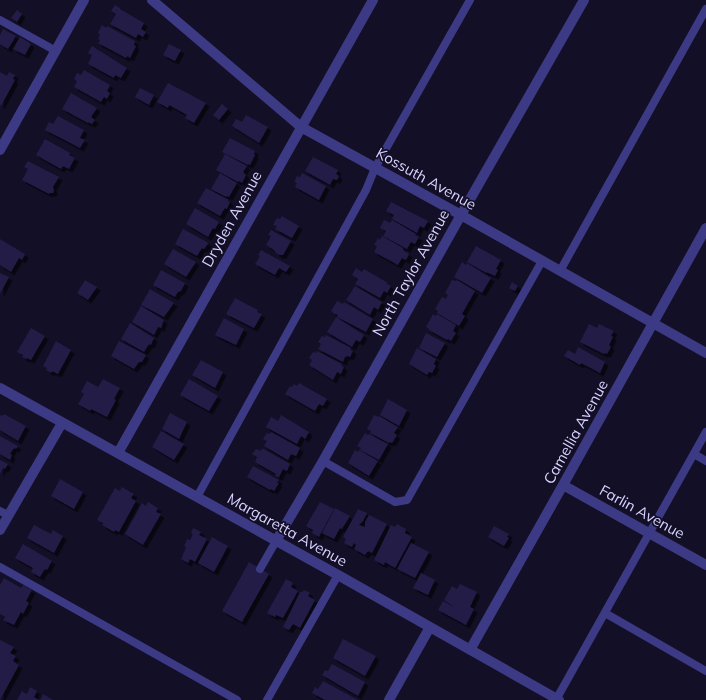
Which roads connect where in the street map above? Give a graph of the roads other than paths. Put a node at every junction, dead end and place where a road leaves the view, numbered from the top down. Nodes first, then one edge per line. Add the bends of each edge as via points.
1 (84, 0) edge
2 (152, 0) edge
3 (373, 0) edge
4 (470, 0) edge
5 (584, 0) edge
6 (706, 9) edge
7 (0, 20) edge
8 (56, 51) junction
9 (301, 127) junction
10 (3, 139) edge
11 (0, 150) edge
12 (375, 168) junction
13 (461, 215) junction
14 (706, 228) edge
15 (542, 261) junction
16 (560, 271) junction
17 (652, 324) junction
18 (706, 353) edge
19 (0, 388) edge
20 (62, 423) junction
21 (706, 432) edge
22 (118, 453) junction
23 (694, 454) junction
24 (323, 461) junction
25 (706, 461) edge
26 (563, 485) junction
27 (196, 497) junction
28 (4, 513) edge
29 (0, 530) edge
30 (650, 533) junction
31 (276, 541) junction
32 (706, 564) edge
33 (0, 567) edge
34 (260, 569) dead end
35 (338, 575) junction
36 (605, 613) junction
37 (430, 627) junction
38 (470, 650) junction
39 (706, 671) edge
40 (558, 699) edge
41 (237, 700) edge
42 (267, 700) edge
43 (389, 700) edge

1 - 8 street
2 - 9 street, Kossuth Avenue
3 - 9 street, Dryden Avenue
4 - 12 lane
5 - 13 street, North Taylor Avenue
6 - 16 lane
7 - 8 lane
8 - 10 street
9 - 12 street, Kossuth Avenue
9 - 22 street, Dryden Avenue
10 - 11 street
12 - 13 street, Kossuth Avenue
12 - 27 lane via 366,190
13 - 15 street, Kossuth Avenue
13 - 24 street, North Taylor Avenue
14 - 17 street, Camellia Avenue
15 - 16 street, Kossuth Avenue
15 - 24 lane via 407,500 395,502
16 - 17 street, Kossuth Avenue
17 - 18 street, Kossuth Avenue
17 - 26 street, Camellia Avenue
19 - 20 street, Margaretta Avenue
20 - 22 street, Margaretta Avenue
20 - 28 street
21 - 23 lane
22 - 27 street, Margaretta Avenue
23 - 25 lane
23 - 30 lane
24 - 31 street, North Taylor Avenue
26 - 30 street, Farlin Avenue
26 - 38 street, Camellia Avenue
27 - 31 street, Margaretta Avenue
28 - 29 street
30 - 32 street, Farlin Avenue
30 - 36 lane
31 - 34 lane
31 - 35 street, Margaretta Avenue
33 - 41 lane
35 - 37 street, Margaretta Avenue
35 - 42 lane
36 - 39 lane
36 - 40 lane
37 - 38 street, Margaretta Avenue
37 - 43 street
38 - 40 street, Margaretta Avenue

